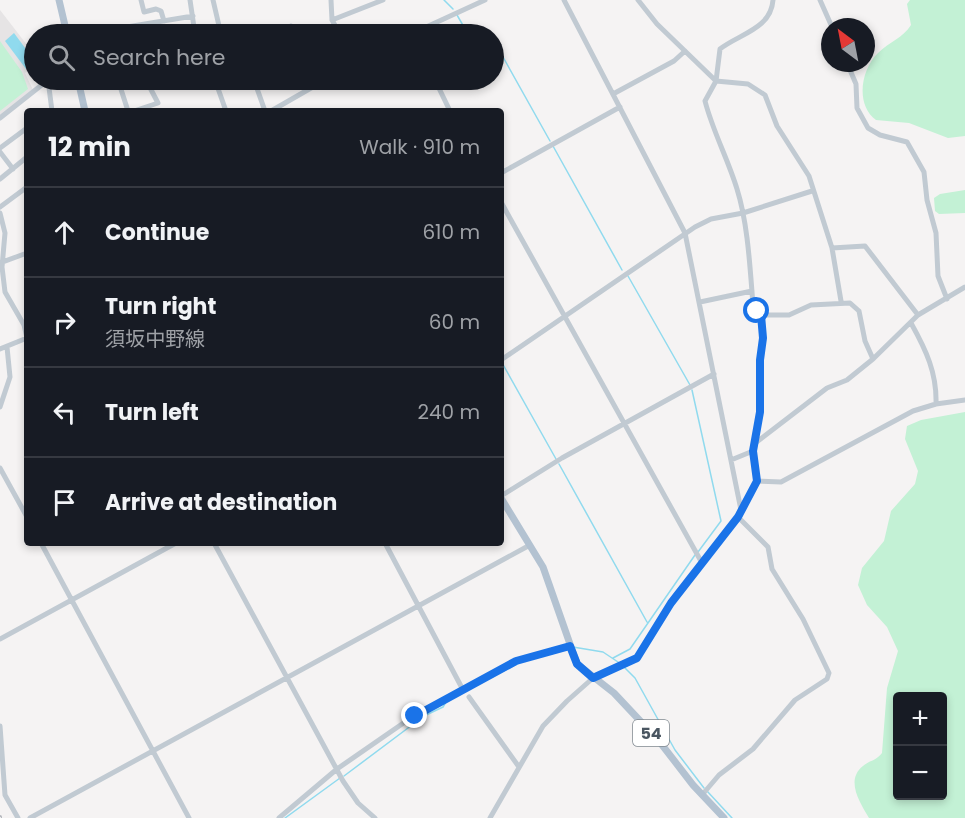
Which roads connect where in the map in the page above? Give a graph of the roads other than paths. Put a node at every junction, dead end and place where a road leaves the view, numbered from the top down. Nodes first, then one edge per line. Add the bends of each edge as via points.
1 (59, 0) edge
2 (141, 0) edge
3 (190, 0) edge
4 (213, 0) edge
5 (331, 0) edge
6 (383, 0) edge
7 (485, 0) edge
8 (564, 0) edge
9 (638, 0) edge
10 (773, 0) edge
11 (820, 0) edge
12 (193, 16) junction
13 (828, 18) edge
14 (332, 20) junction
15 (164, 21) junction
16 (65, 24) edge
17 (146, 24) edge
18 (194, 24) edge
19 (219, 24) edge
20 (334, 24) edge
21 (438, 24) edge
22 (685, 51) junction
23 (850, 72) edge
24 (716, 81) junction
25 (35, 90) edge
26 (49, 90) edge
27 (80, 90) edge
28 (121, 90) edge
29 (152, 90) edge
30 (219, 90) edge
31 (258, 90) edge
32 (306, 90) edge
33 (440, 90) edge
34 (613, 94) junction
35 (620, 107) junction
36 (51, 108) edge
37 (84, 108) edge
38 (127, 108) edge
39 (143, 108) edge
40 (225, 108) edge
41 (264, 108) edge
42 (276, 108) edge
43 (449, 108) edge
44 (0, 118) edge
45 (24, 130) edge
46 (0, 150) edge
47 (24, 160) edge
48 (13, 169) junction
49 (504, 171) edge
50 (0, 180) edge
51 (24, 189) edge
52 (812, 190) junction
53 (0, 207) edge
54 (504, 207) edge
55 (0, 213) edge
56 (743, 213) junction
57 (685, 233) junction
58 (832, 248) junction
59 (24, 254) edge
60 (1, 263) edge
61 (965, 287) edge
62 (752, 291) junction
63 (947, 298) junction
64 (841, 301) junction
65 (700, 302) junction
66 (761, 315) junction
67 (918, 315) junction
68 (564, 316) junction
69 (911, 323) junction
70 (24, 325) edge
71 (24, 339) edge
72 (7, 347) junction
73 (0, 349) edge
74 (504, 358) edge
75 (873, 359) junction
76 (714, 374) junction
77 (965, 400) edge
78 (936, 404) junction
79 (0, 407) edge
80 (622, 424) junction
81 (754, 444) junction
82 (753, 451) junction
83 (731, 460) junction
84 (0, 468) edge
85 (757, 481) junction
86 (504, 495) edge
87 (504, 502) edge
88 (741, 510) junction
89 (24, 512) edge
90 (738, 517) junction
91 (530, 545) junction
92 (43, 546) edge
93 (170, 546) edge
94 (216, 546) edge
95 (387, 546) edge
96 (702, 563) junction
97 (70, 600) junction
98 (419, 606) junction
99 (0, 639) edge
100 (570, 646) junction
101 (286, 678) junction
102 (593, 678) junction
103 (462, 688) junction
104 (469, 697) dead end
105 (0, 726) edge
106 (153, 751) junction
107 (519, 767) junction
108 (337, 770) junction
109 (705, 791) junction
110 (18, 818) edge
111 (30, 818) edge
112 (189, 818) edge
113 (279, 818) edge
114 (375, 818) edge
115 (490, 818) edge
116 (724, 818) edge

1 - 16 main road
2 - 15 street via 144,12 161,11
3 - 12 street
4 - 19 street
5 - 14 street
6 - 14 street
7 - 21 street
8 - 34 street
9 - 22 street
10 - 24 street via 764,21 720,49
11 - 13 street
12 - 15 street
12 - 18 street
14 - 20 street
15 - 17 street
22 - 24 street
22 - 34 street
23 - 63 street via 858,92 857,108 868,128 907,142 924,172 936,233 938,276
24 - 52 street via 748,84 765,95 777,126 809,176
24 - 56 street via 705,101
25 - 44 street
26 - 36 street
27 - 37 main road
28 - 38 street
29 - 39 street via 158,103
30 - 40 street
31 - 41 street
32 - 42 street
33 - 43 street
34 - 35 street
35 - 49 street
35 - 57 street
45 - 46 street
46 - 48 street
47 - 48 street
48 - 50 street
51 - 53 street
52 - 56 street
52 - 58 street
54 - 68 street
55 - 60 street via 5,233
56 - 57 street via 711,219
56 - 62 street
57 - 65 street
57 - 68 street
58 - 64 street
58 - 67 street via 865,246
59 - 60 street
60 - 70 street via 5,292
61 - 63 street
62 - 65 street
62 - 66 street via 753,305
63 - 67 street
64 - 66 street via 812,304 789,315
64 - 75 street via 856,306
65 - 76 street
66 - 81 street via 760,412
67 - 69 street
68 - 74 street
68 - 80 street
69 - 75 street
69 - 78 street via 937,381
71 - 72 street
72 - 73 street
72 - 79 street via 9,377
75 - 81 street via 847,380 827,388
76 - 80 street
76 - 83 street
77 - 78 street
78 - 85 street via 914,411 781,482
80 - 86 street
80 - 96 street
81 - 82 street
82 - 83 street
82 - 85 street
83 - 88 street
84 - 89 street
85 - 88 street
87 - 91 main road, 54
88 - 90 street
90 - 96 street
90 - 109 street via 768,547 772,569 803,619 829,674 795,700 753,749
91 - 98 street
91 - 100 main road, 54 via 550,585
92 - 97 street
93 - 97 street
94 - 101 street
95 - 98 street
96 - 102 street via 671,603 643,651 629,663
97 - 99 street
97 - 106 street
98 - 101 street
98 - 103 street
100 - 102 main road, 54 via 581,669
100 - 103 street via 516,661
101 - 106 street
101 - 108 street
102 - 107 street via 543,726
102 - 109 main road, 54 via 614,693
103 - 108 street
104 - 107 street
105 - 110 street via 5,795
106 - 111 street
106 - 112 street
107 - 115 street
108 - 113 street
108 - 114 street via 358,802
109 - 116 main road, 54

